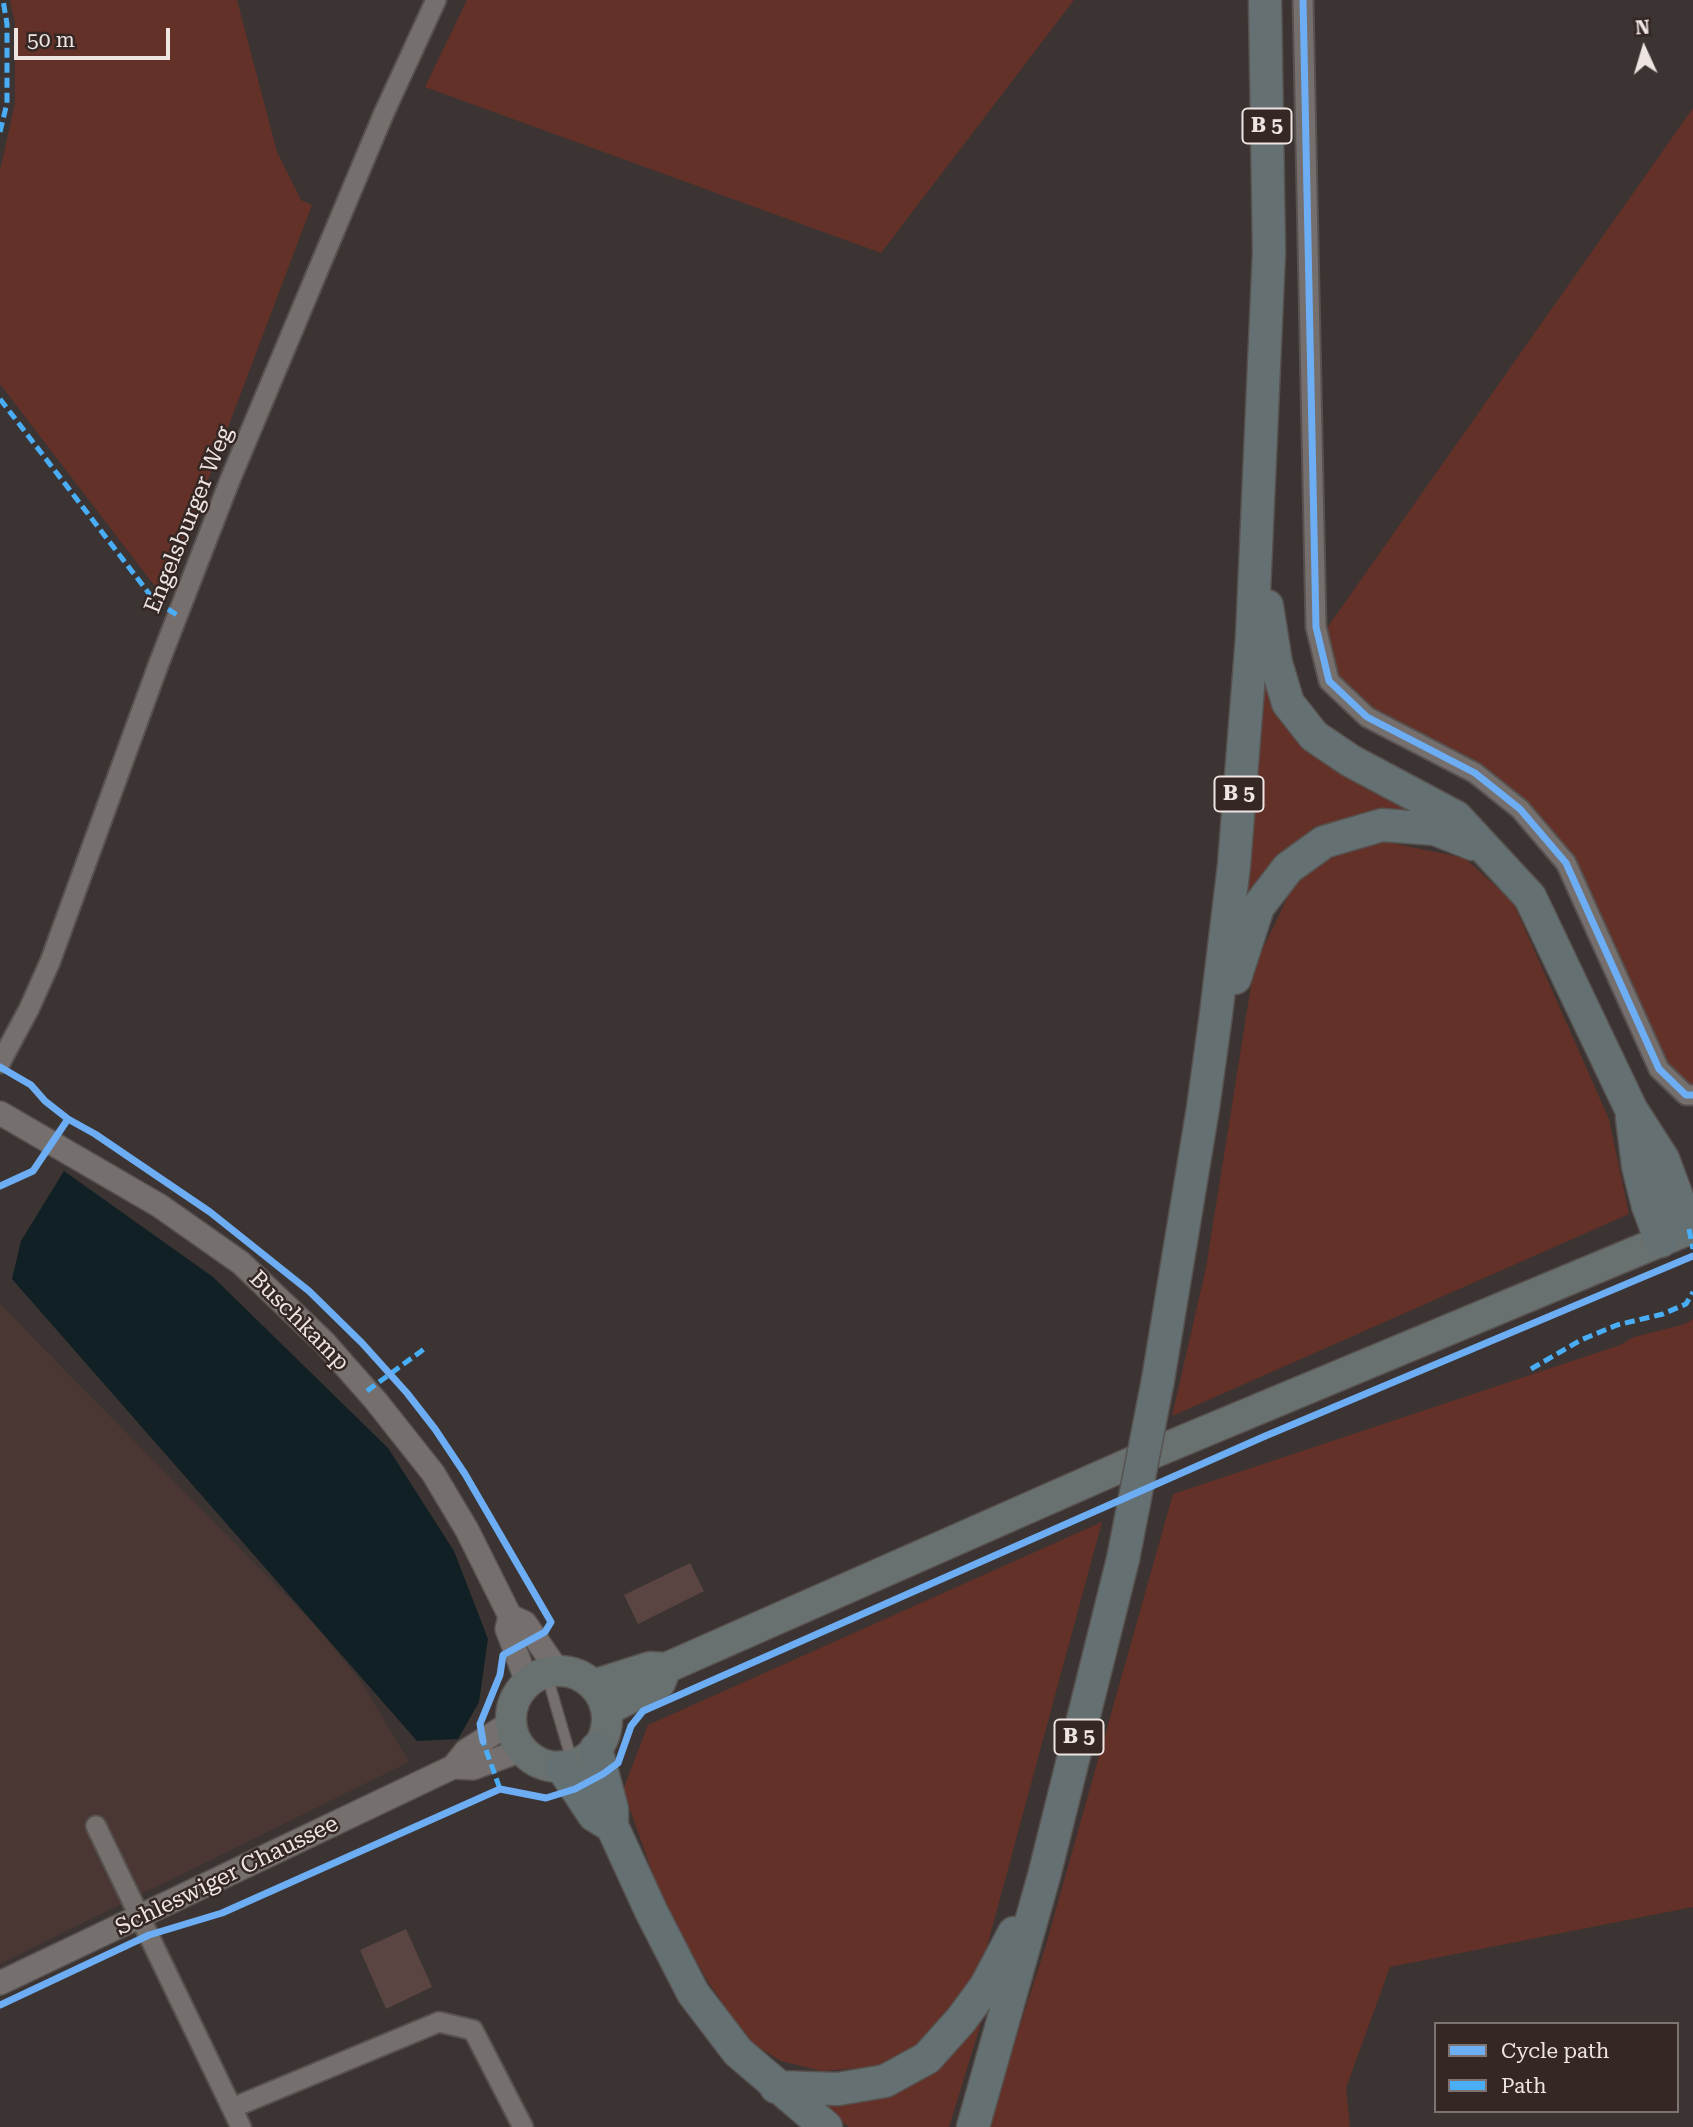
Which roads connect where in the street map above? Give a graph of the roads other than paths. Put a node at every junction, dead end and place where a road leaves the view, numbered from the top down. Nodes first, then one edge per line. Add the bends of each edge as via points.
1 (436, 0) edge
2 (1265, 0) edge
3 (1303, 0) edge
4 (1259, 514) junction
5 (1486, 848) junction
6 (0, 1063) edge
7 (1208, 1074) junction
8 (1693, 1095) edge
9 (1630, 1109) junction
10 (0, 1113) edge
11 (1662, 1159) junction
12 (1693, 1178) edge
13 (1681, 1233) edge
14 (510, 1616) junction
15 (544, 1675) junction
16 (600, 1697) junction
17 (516, 1737) junction
18 (577, 1761) junction
19 (96, 1826) dead end
20 (1044, 1876) junction
21 (141, 1917) junction
22 (0, 1983) edge
23 (776, 2087) junction
24 (232, 2108) junction
25 (241, 2127) edge
26 (523, 2127) edge
27 (826, 2127) edge
28 (973, 2127) edge

1 - 6 street, Engelsburger Weg via 378,125 230,480 50,962
2 - 4 highway, B 5 via 1269,252
3 - 8 street via 1316,627 1329,681 1367,717 1475,773 1520,809 1566,863 1659,1069 1686,1095
4 - 5 highway via 1269,628 1288,703 1314,736 1456,817
4 - 7 highway, B 5 via 1234,864
5 - 7 highway via 1435,829 1382,825 1324,842 1288,868 1258,907
5 - 9 highway via 1530,897
7 - 20 highway, B 5, bridge via 1158,1380 1123,1559
9 - 11 highway
9 - 13 highway via 1648,1206
10 - 14 street, Buschkamp via 160,1206 241,1263 325,1343 433,1473
11 - 12 highway
11 - 13 highway
13 - 16 main road via 1146,1457 666,1668 660,1683
14 - 15 street, Buschkamp via 525,1623
14 - 15 street, Buschkamp via 507,1629
15 - 16 main road via 582,1676
15 - 17 main road via 517,1694 511,1708
15 - 18 lane
16 - 18 main road via 607,1724 604,1737
17 - 18 main road via 533,1760 547,1766
17 - 21 street, Schleswiger Chaussee via 467,1751 453,1767
18 - 23 highway via 612,1809 612,1826 693,1993 737,2052
19 - 21 street
20 - 23 highway via 986,1986 926,2057 885,2081 838,2089
20 - 28 highway, B 5
21 - 22 street, Schleswiger Chaussee
21 - 24 street
23 - 27 highway
24 - 25 street
24 - 26 street via 439,2022 473,2030

